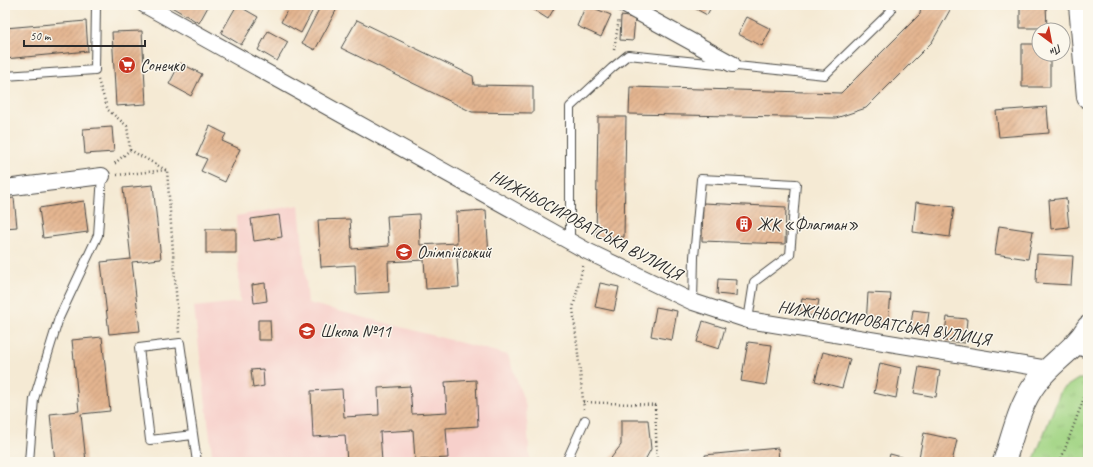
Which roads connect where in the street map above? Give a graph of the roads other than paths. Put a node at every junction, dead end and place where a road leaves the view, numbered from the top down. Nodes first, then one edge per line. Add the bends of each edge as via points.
1 (96, 5) edge
2 (145, 5) edge
3 (890, 5) edge
4 (1080, 5) edge
5 (622, 9) edge
6 (732, 64) junction
7 (5, 76) edge
8 (1088, 96) edge
9 (102, 176) joint
10 (5, 188) edge
11 (570, 242) junction
12 (693, 302) junction
13 (748, 320) junction
14 (1088, 327) edge
15 (1080, 351) edge
16 (1048, 369) junction
17 (585, 420) road end
18 (194, 435) junction
19 (29, 462) edge
20 (197, 462) edge
21 (566, 462) edge
22 (1004, 462) edge

1 - 7 lane via 94,70
2 - 11 street, НИЖНЬОСИРОВАТСЬКА ВУЛИЦЯ
3 - 6 lane via 891,11 825,75
4 - 8 main road
5 - 6 street
6 - 11 lane via 628,55 570,107
9 - 10 street
9 - 19 lane via 98,235 58,318 36,391
11 - 12 street, НИЖНЬОСИРОВАТСЬКА ВУЛИЦЯ
12 - 13 street, НИЖНЬОСИРОВАТСЬКА ВУЛИЦЯ
12 - 13 lane via 701,179 796,184 790,254 754,282
13 - 16 street, НИЖНЬОСИРОВАТСЬКА ВУЛИЦЯ
14 - 15 main road
15 - 16 main road
16 - 22 main road via 1025,401
17 - 21 lane
18 - 18 lane via 150,440 139,348 180,343
18 - 20 lane

